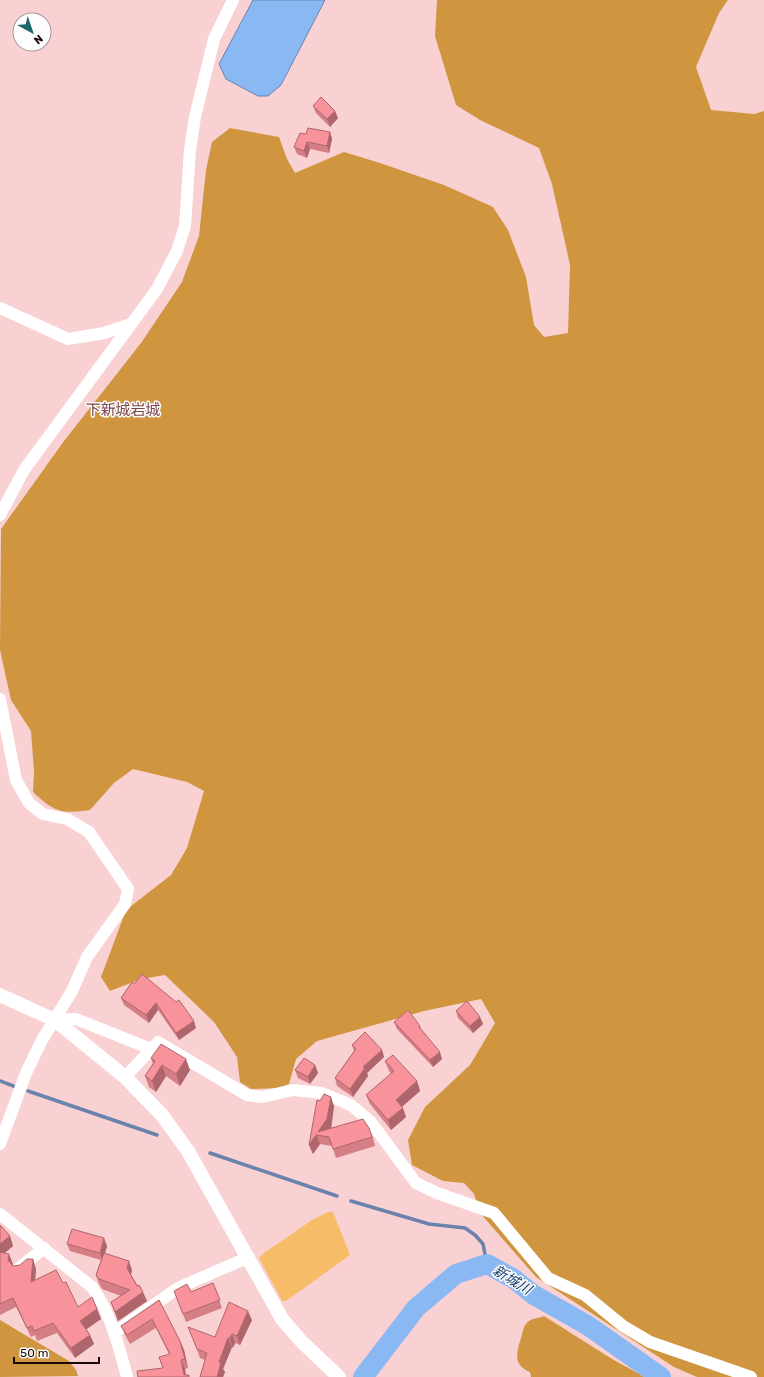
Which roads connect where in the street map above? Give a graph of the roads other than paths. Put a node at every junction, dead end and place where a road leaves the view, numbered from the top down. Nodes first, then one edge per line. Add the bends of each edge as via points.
1 (233, 0) edge
2 (0, 308) edge
3 (131, 324) junction
4 (0, 515) edge
5 (0, 699) edge
6 (0, 995) edge
7 (55, 1020) junction
8 (151, 1049) junction
9 (125, 1077) junction
10 (0, 1144) edge
11 (0, 1214) edge
12 (44, 1248) junction
13 (249, 1257) junction
14 (19, 1268) edge
15 (114, 1333) junction
16 (336, 1375) edge
17 (126, 1377) edge
18 (751, 1377) edge

1 - 3 street via 214,39 196,117 190,150 184,226 177,252 157,289
2 - 3 street via 68,339 104,333
3 - 4 street via 24,470
5 - 7 street via 16,780 28,803 43,814 67,819 89,832 128,889 125,904 87,957 72,991
6 - 7 street
7 - 8 street via 76,1019
7 - 9 street
7 - 10 street via 26,1073
8 - 9 street
8 - 18 street via 158,1042 247,1095 262,1097 293,1090 322,1093 351,1105 371,1122 416,1183 494,1213 548,1278 585,1295 623,1326 650,1342
9 - 13 street via 162,1115 188,1151
11 - 12 street
12 - 14 street
12 - 15 street via 92,1287 101,1299
13 - 15 street via 178,1288
13 - 16 street via 282,1319
15 - 17 street

